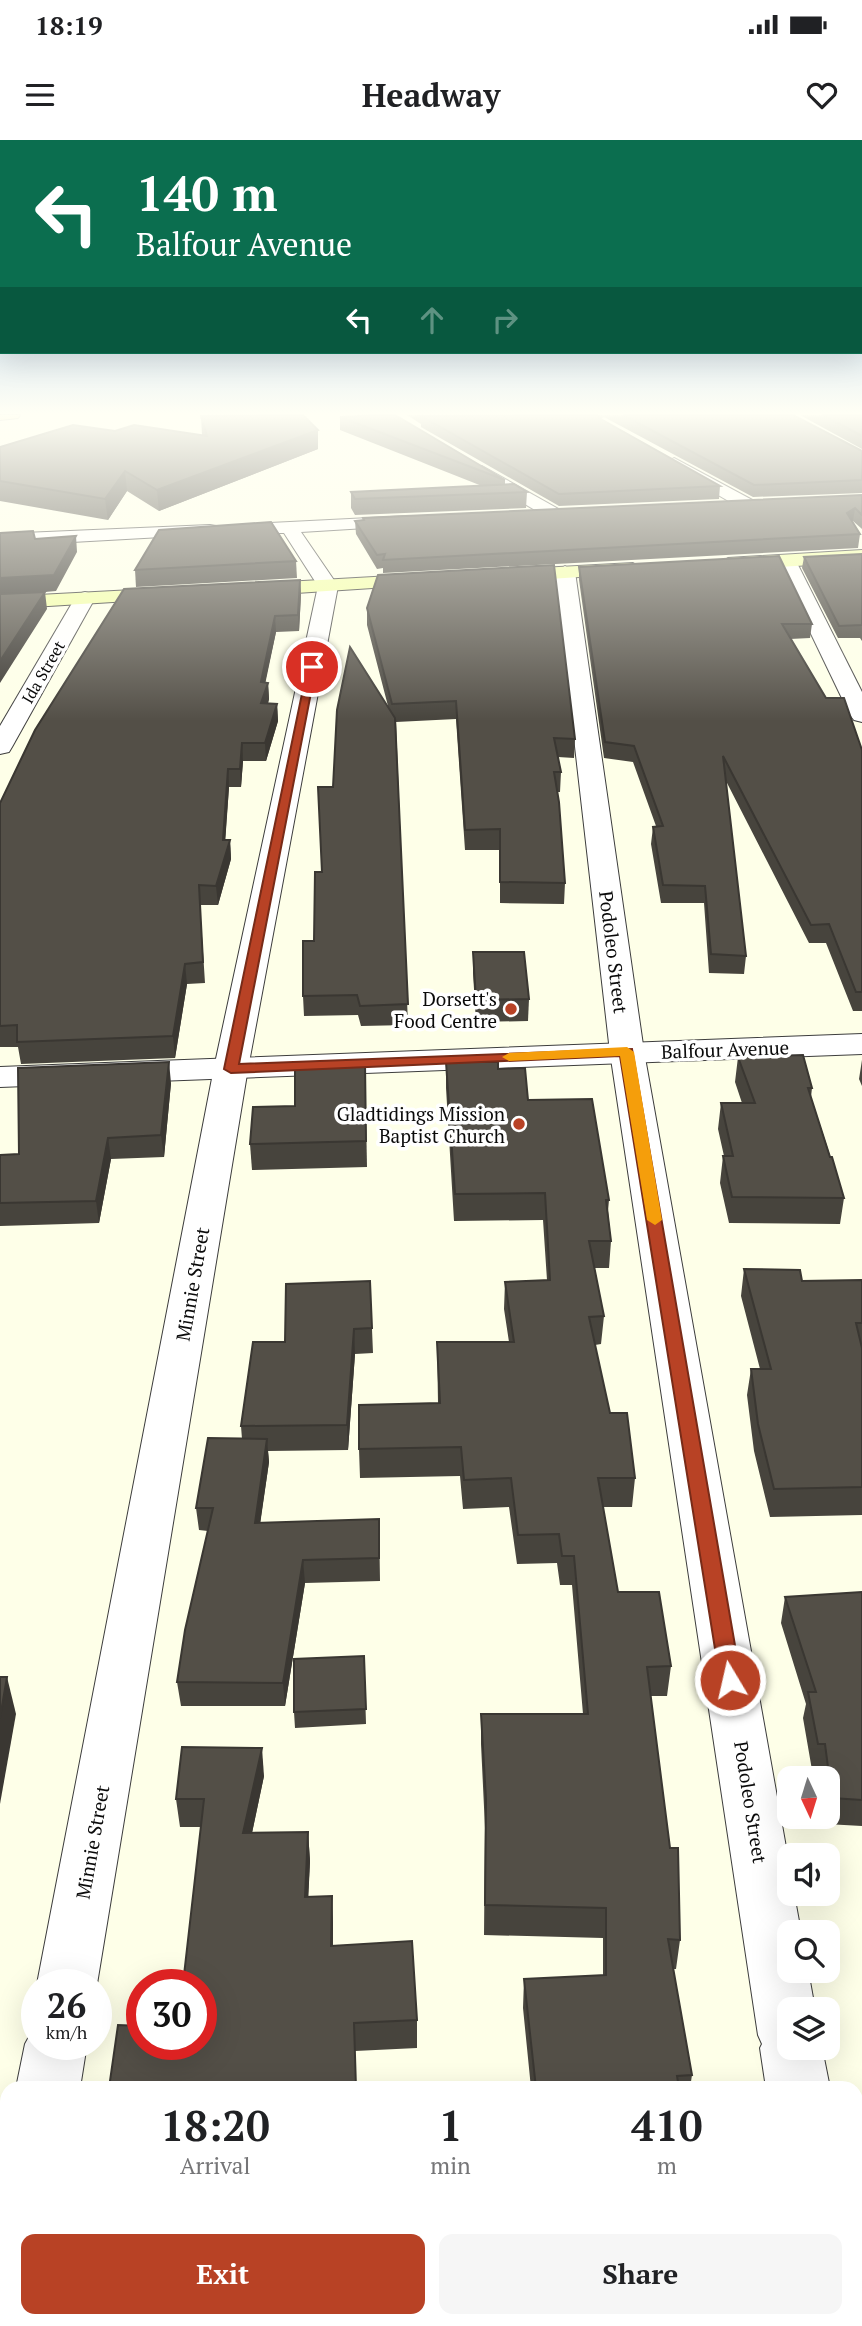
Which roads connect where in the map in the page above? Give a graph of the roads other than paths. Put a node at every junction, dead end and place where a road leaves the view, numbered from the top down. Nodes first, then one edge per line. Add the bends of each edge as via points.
1 (423, 521) edge
2 (289, 527) junction
3 (248, 528) edge
4 (221, 530) edge
5 (0, 540) edge
6 (862, 556) edge
7 (786, 561) junction
8 (703, 565) edge
9 (648, 568) edge
10 (565, 572) junction
11 (487, 577) edge
12 (447, 579) edge
13 (328, 586) junction
14 (233, 591) edge
15 (193, 593) edge
16 (85, 598) junction
17 (0, 603) edge
18 (862, 715) edge
19 (0, 747) edge
20 (862, 1044) edge
21 (627, 1052) junction
22 (231, 1069) junction
23 (0, 1077) edge
24 (70, 1969) edge
25 (783, 1997) edge
26 (53, 2060) edge
27 (793, 2060) edge
28 (49, 2081) edge
29 (797, 2081) edge

1 - 2 street
2 - 3 street
2 - 13 street
4 - 5 street
6 - 7 main road
7 - 8 main road
7 - 18 street
9 - 10 main road
10 - 11 main road
10 - 21 street, Podoleo Street
12 - 13 main road
13 - 14 main road
13 - 22 street, Minnie Street
15 - 16 main road
16 - 17 main road
16 - 19 street, Ida Street
20 - 21 street, Balfour Avenue
21 - 22 street, Balfour Avenue
21 - 25 street, Podoleo Street
22 - 23 street, Balfour Avenue
22 - 24 street, Minnie Street
26 - 28 street
27 - 29 street

